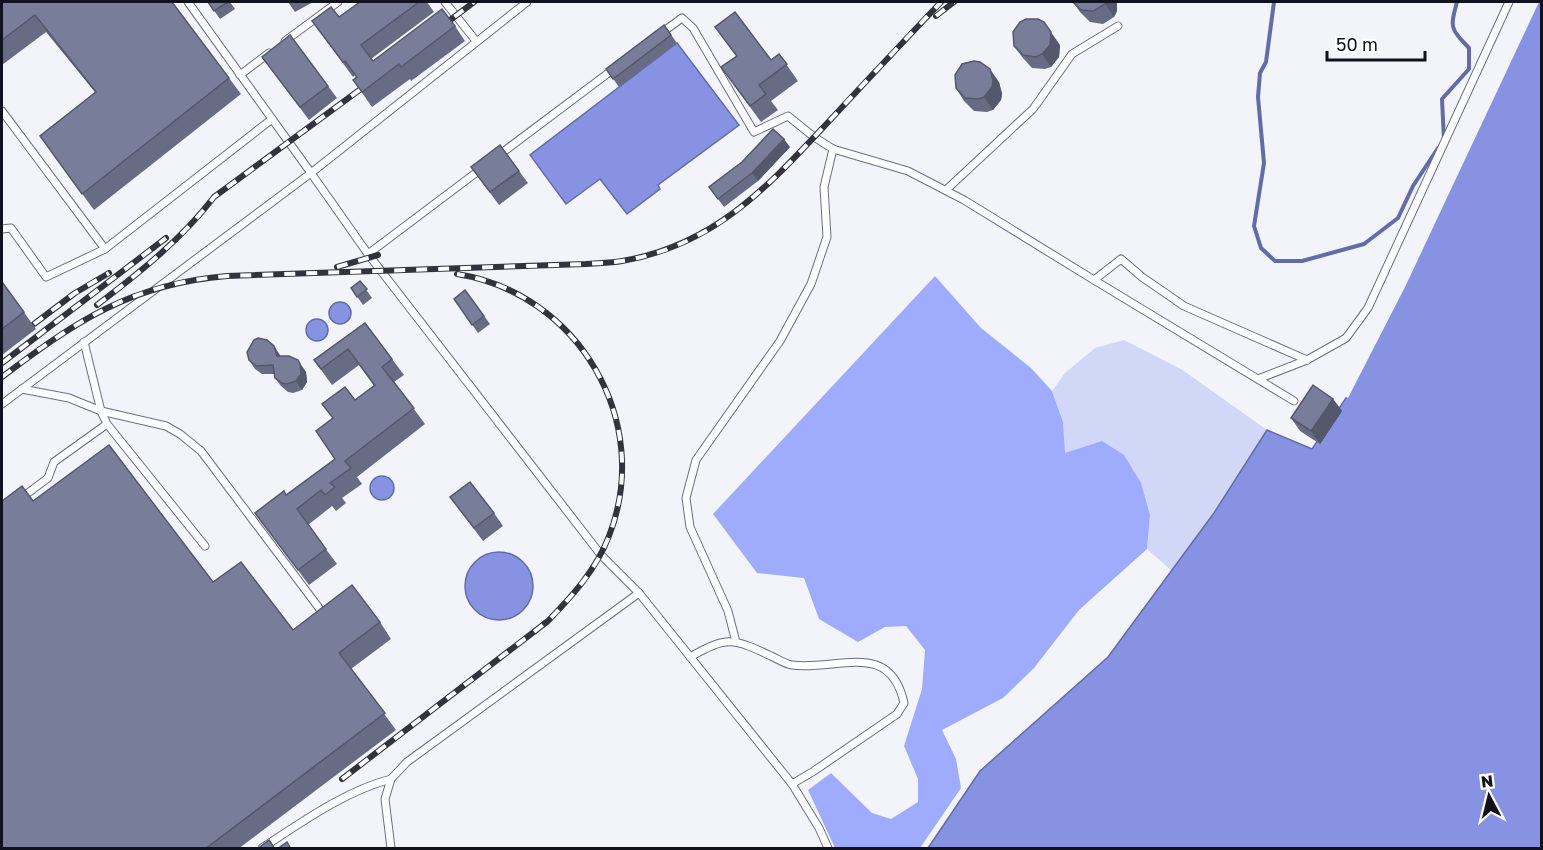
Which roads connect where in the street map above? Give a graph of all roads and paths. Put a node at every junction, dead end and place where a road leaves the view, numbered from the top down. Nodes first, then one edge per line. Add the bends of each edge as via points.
1 (188, 2) edge
2 (338, 2) edge
3 (445, 2) edge
4 (527, 2) edge
5 (1509, 2) edge
6 (1118, 26) dead end
7 (653, 39) edge
8 (476, 41) junction
9 (625, 61) edge
10 (240, 75) junction
11 (2, 111) edge
12 (272, 119) junction
13 (833, 149) junction
14 (311, 173) junction
15 (946, 190) junction
16 (2, 229) edge
17 (105, 249) junction
18 (368, 254) junction
19 (1094, 280) junction
20 (84, 342) junction
21 (1307, 360) junction
22 (1258, 379) junction
23 (22, 389) junction
24 (1294, 401) dead end
25 (2, 404) edge
26 (100, 411) junction
27 (107, 424) junction
28 (11, 506) edge
29 (205, 546) dead end
30 (639, 593) junction
31 (322, 612) edge
32 (736, 642) junction
33 (690, 657) junction
34 (391, 779) junction
35 (792, 784) junction
36 (262, 849) edge
37 (390, 849) edge
38 (828, 849) edge

1 - 10 lane
2 - 10 lane
3 - 8 lane
4 - 8 lane
5 - 21 lane via 1368,308 1346,338
6 - 15 lane via 1072,54 1033,109
7 - 13 lane via 682,18 693,28 754,132 788,116
8 - 14 lane
9 - 18 lane
10 - 12 lane
11 - 17 lane
12 - 14 lane
12 - 17 lane
13 - 15 lane via 908,171
13 - 32 lane via 824,187 827,237 811,284 780,341 696,460 686,498 690,528 728,611
14 - 18 lane
14 - 20 lane
15 - 19 lane
16 - 17 lane via 11,228 46,277
18 - 30 lane via 601,555
19 - 21 lane via 1121,259 1184,306
19 - 22 lane
20 - 23 lane
20 - 26 lane
21 - 22 lane
22 - 24 lane
23 - 25 lane
23 - 26 lane via 69,398
26 - 27 lane
26 - 31 lane via 166,426 201,451
27 - 28 lane via 54,462 48,478
27 - 29 lane
30 - 33 lane
30 - 34 lane via 407,762
32 - 33 lane via 727,640 710,645
32 - 35 lane via 789,665 864,662 880,666 901,688 904,703 897,714
33 - 35 lane
34 - 36 lane via 369,785
34 - 37 lane via 384,798
35 - 38 lane

